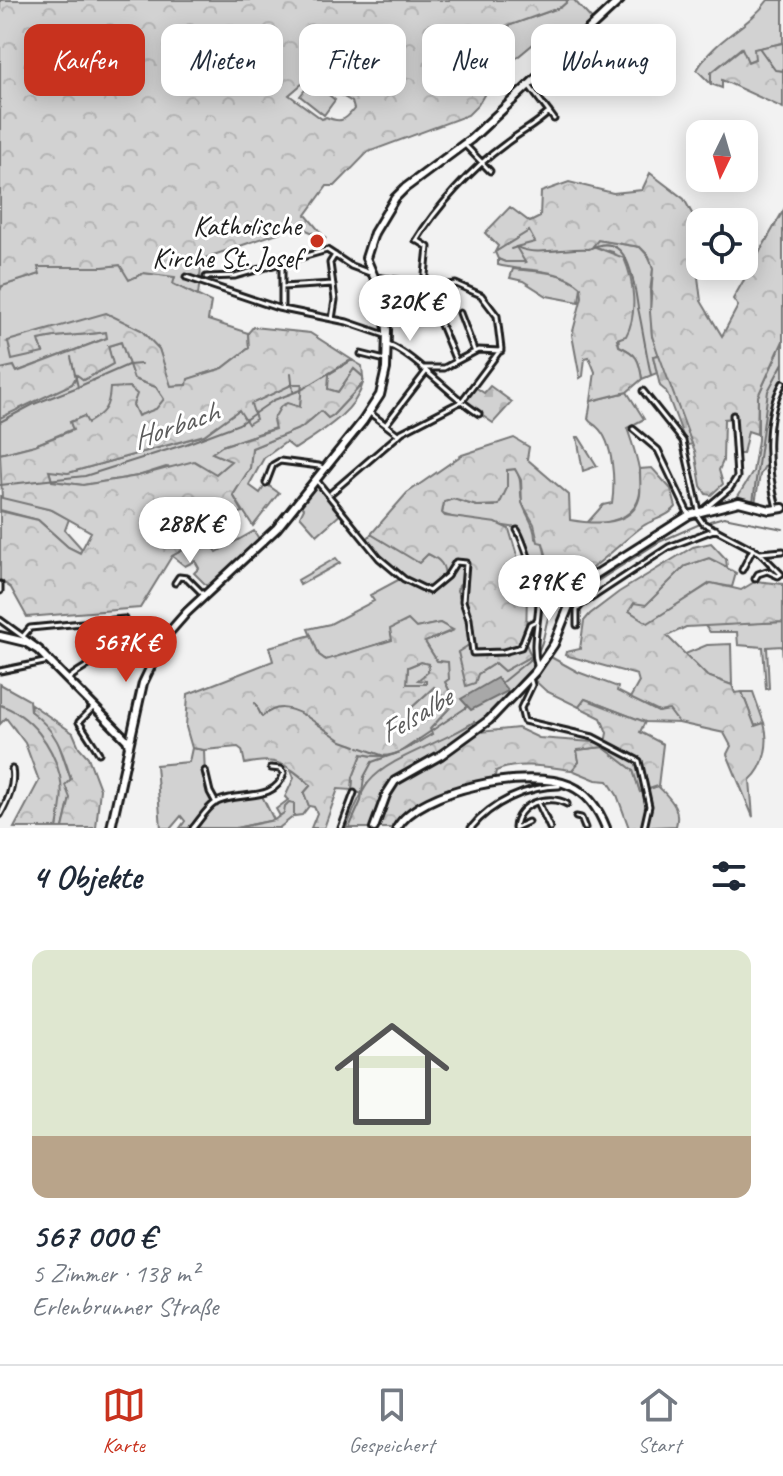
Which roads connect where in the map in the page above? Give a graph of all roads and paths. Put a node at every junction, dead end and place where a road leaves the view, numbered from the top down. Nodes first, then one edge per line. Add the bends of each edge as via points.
1 (620, 0) edge
2 (530, 82) junction
3 (549, 112) junction
4 (554, 119) dead end
5 (464, 144) junction
6 (483, 164) junction
7 (490, 171) dead end
8 (335, 255) junction
9 (282, 262) junction
10 (375, 275) junction
11 (186, 277) dead end
12 (206, 277) dead end
13 (225, 277) junction
14 (408, 281) junction
15 (333, 284) junction
16 (424, 284) junction
17 (379, 286) junction
18 (282, 287) junction
19 (220, 289) junction
20 (282, 309) junction
21 (460, 313) dead end
22 (332, 319) junction
23 (388, 336) junction
24 (388, 345) junction
25 (474, 351) junction
26 (501, 351) junction
27 (361, 354) dead end
28 (387, 360) junction
29 (456, 361) junction
30 (421, 368) junction
31 (426, 372) junction
32 (783, 383) edge
33 (643, 391) dead end
34 (460, 402) junction
35 (370, 412) junction
36 (479, 414) dead end
37 (733, 415) dead end
38 (387, 423) junction
39 (633, 429) dead end
40 (399, 435) junction
41 (325, 469) junction
42 (316, 480) junction
43 (266, 483) dead end
44 (331, 493) dead end
45 (781, 510) edge
46 (697, 513) junction
47 (716, 529) junction
48 (517, 530) dead end
49 (753, 549) junction
50 (783, 551) edge
51 (760, 553) junction
52 (742, 570) dead end
53 (755, 579) dead end
54 (585, 582) junction
55 (175, 583) dead end
56 (0, 584) edge
57 (577, 590) junction
58 (0, 591) edge
59 (539, 594) junction
60 (204, 595) junction
61 (594, 595) junction
62 (581, 605) junction
63 (569, 606) junction
64 (124, 619) dead end
65 (0, 620) edge
66 (536, 621) junction
67 (577, 625) dead end
68 (144, 630) dead end
69 (24, 635) junction
70 (2, 637) edge
71 (160, 644) junction
72 (41, 652) junction
73 (49, 661) junction
74 (538, 668) junction
75 (0, 671) edge
76 (530, 678) junction
77 (68, 680) junction
78 (94, 707) junction
79 (129, 741) junction
80 (99, 753) dead end
81 (271, 768) dead end
82 (12, 769) dead end
83 (205, 771) dead end
84 (546, 783) junction
85 (354, 793) dead end
86 (538, 802) junction
87 (216, 803) junction
88 (567, 804) dead end
89 (0, 815) edge
90 (576, 817) dead end
91 (528, 822) dead end
92 (111, 828) edge
93 (193, 828) edge
94 (341, 828) edge
95 (374, 828) edge
96 (397, 828) edge
97 (471, 828) edge
98 (514, 828) edge
99 (550, 828) edge
100 (585, 828) edge
101 (606, 828) edge
102 (644, 828) edge

1 - 2 street
2 - 3 street
2 - 5 street
3 - 4 street
3 - 6 street
5 - 6 street
5 - 10 street via 395,198 367,254
6 - 7 street
6 - 16 street via 416,241 428,247
8 - 9 street via 326,250
8 - 10 street
8 - 15 street via 330,263
9 - 13 street
9 - 18 street
10 - 14 street
10 - 17 street
11 - 19 street
12 - 13 street
13 - 19 street
14 - 16 street
14 - 17 street via 406,289
15 - 18 street
15 - 22 street
16 - 26 street via 456,284 482,296 498,320
16 - 29 street
17 - 23 street
18 - 20 street
19 - 20 street
20 - 22 street
21 - 25 street
22 - 23 street
23 - 24 street
24 - 28 street
24 - 30 street
25 - 26 street
25 - 29 street
26 - 34 street
27 - 28 street
28 - 35 street via 383,386
29 - 30 street via 444,368
30 - 31 street
31 - 34 street
31 - 38 street
32 - 45 street via 773,405 769,470
33 - 46 street via 683,441
34 - 36 street
34 - 40 street
35 - 38 street
35 - 41 street
37 - 46 street via 736,479
38 - 40 street
39 - 46 street via 658,450
40 - 44 street
41 - 42 street
41 - 43 street via 281,460
42 - 60 street via 274,532
42 - 66 street via 370,547 404,579 429,591 456,562 466,563 463,604 473,653 521,647
45 - 46 street via 739,502
46 - 47 street
46 - 54 street via 671,524
47 - 49 street
47 - 61 street via 679,542
48 - 59 street
49 - 51 street
49 - 52 street
50 - 51 street
51 - 53 street via 781,574 767,571
54 - 57 street
54 - 61 street
55 - 60 street via 187,578
56 - 58 street
57 - 59 street
57 - 63 street
59 - 66 street
60 - 71 street
61 - 62 street
62 - 63 street
62 - 67 street
63 - 74 street
64 - 69 street via 30,628
65 - 69 street
66 - 74 street
68 - 71 street
69 - 72 street
70 - 72 street
71 - 77 street via 107,656
71 - 79 street via 143,683
72 - 73 street
73 - 75 street
73 - 77 street
74 - 76 street
76 - 95 street via 492,717 392,784
76 - 102 street via 521,708 524,721 593,737 639,761 649,806
77 - 78 street
78 - 79 street
78 - 80 street via 79,722
79 - 92 street
81 - 87 street via 284,773 271,791
82 - 89 street
83 - 87 street
84 - 96 street via 512,780 458,791 420,806
84 - 97 street via 504,802
84 - 101 street via 568,785 590,800
85 - 94 street
86 - 88 street
86 - 98 street via 520,810
86 - 99 street
87 - 93 street
90 - 100 street
91 - 98 street

